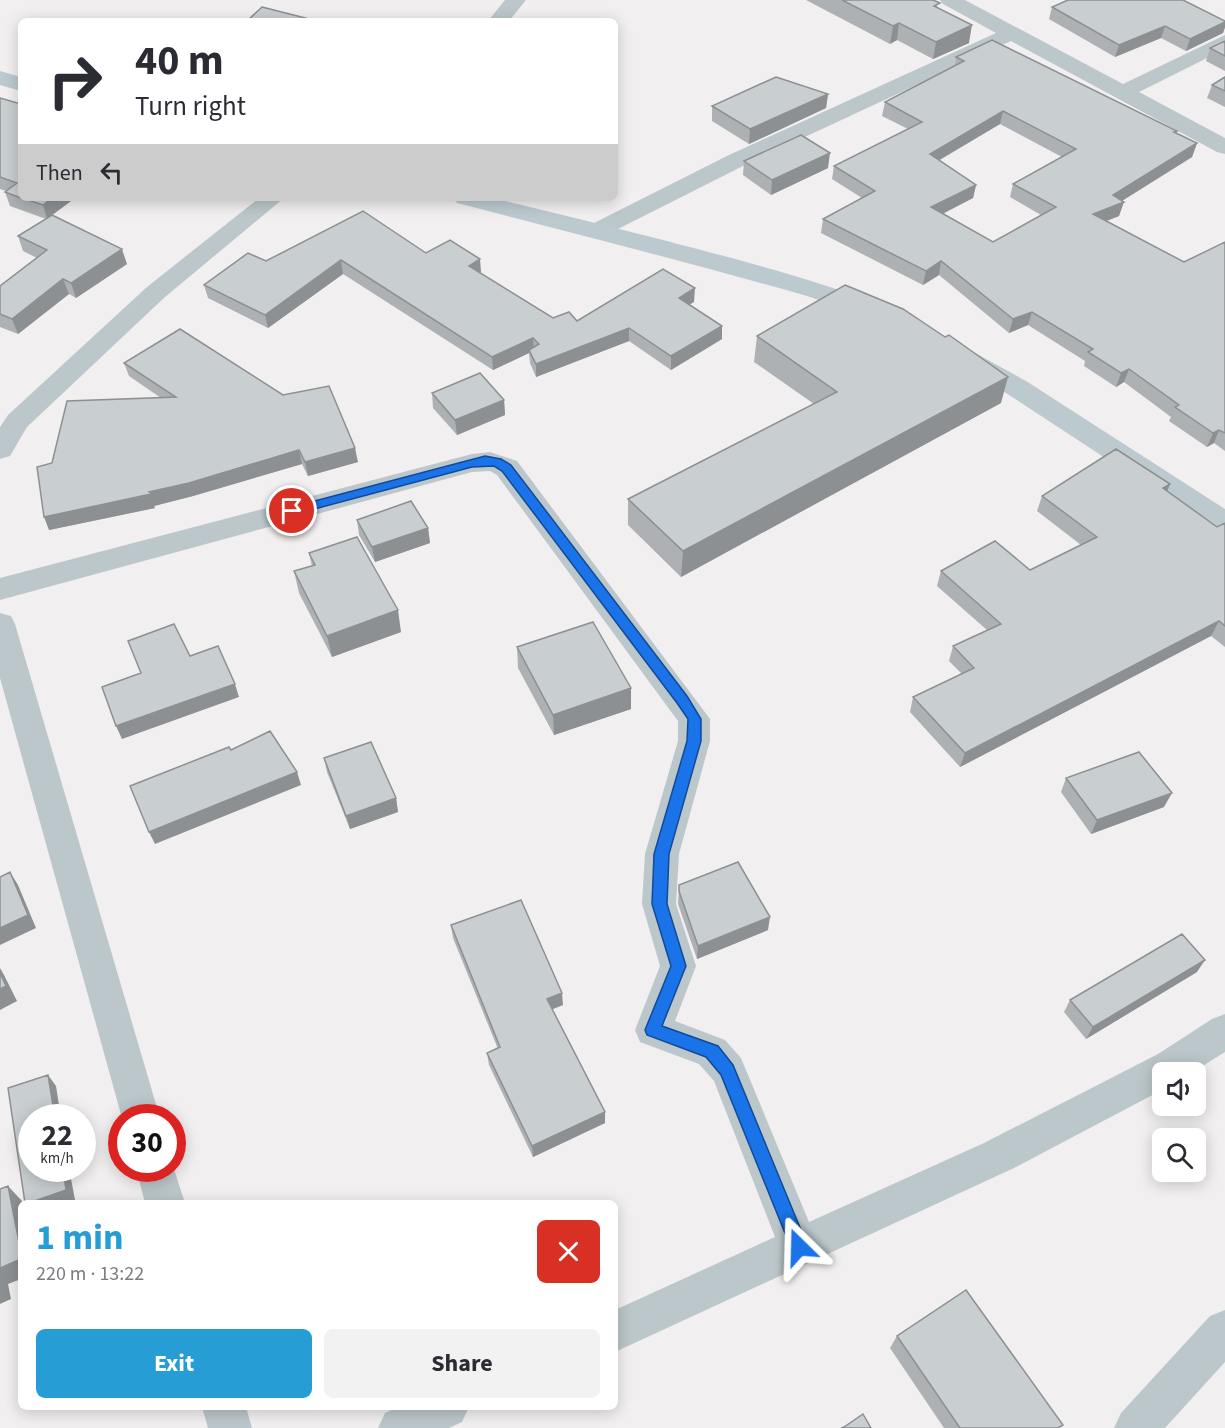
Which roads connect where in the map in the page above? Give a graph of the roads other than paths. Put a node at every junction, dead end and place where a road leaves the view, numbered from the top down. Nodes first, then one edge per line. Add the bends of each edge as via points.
1 (516, 0) edge
2 (951, 0) edge
3 (501, 18) edge
4 (1012, 33) junction
5 (1225, 41) edge
6 (0, 78) edge
7 (18, 83) edge
8 (1123, 92) junction
9 (1225, 147) edge
10 (269, 201) edge
11 (477, 201) edge
12 (596, 231) junction
13 (890, 319) edge
14 (949, 349) edge
15 (0, 450) edge
16 (1225, 523) edge
17 (0, 590) edge
18 (0, 624) edge
19 (1225, 1031) edge
20 (137, 1104) edge
21 (159, 1182) edge
22 (164, 1200) edge
23 (799, 1247) junction
24 (618, 1329) edge
25 (1225, 1331) edge
26 (225, 1410) edge
27 (440, 1410) edge
28 (230, 1428) edge
29 (400, 1428) edge
30 (1136, 1428) edge

1 - 3 street
2 - 4 street
4 - 8 street
4 - 12 street via 737,160
5 - 8 street
6 - 7 main road
8 - 9 street
10 - 15 street via 139,308 17,421
11 - 12 main road
12 - 13 main road via 836,296
14 - 16 main road via 1025,393
17 - 23 street via 472,463 485,460 507,468 694,719 694,741 662,854 659,904 678,966 653,1030 712,1052 728,1070
18 - 20 street
19 - 23 street via 1171,1066 998,1156
21 - 22 street
23 - 24 street
25 - 30 street
26 - 28 street
27 - 29 street

